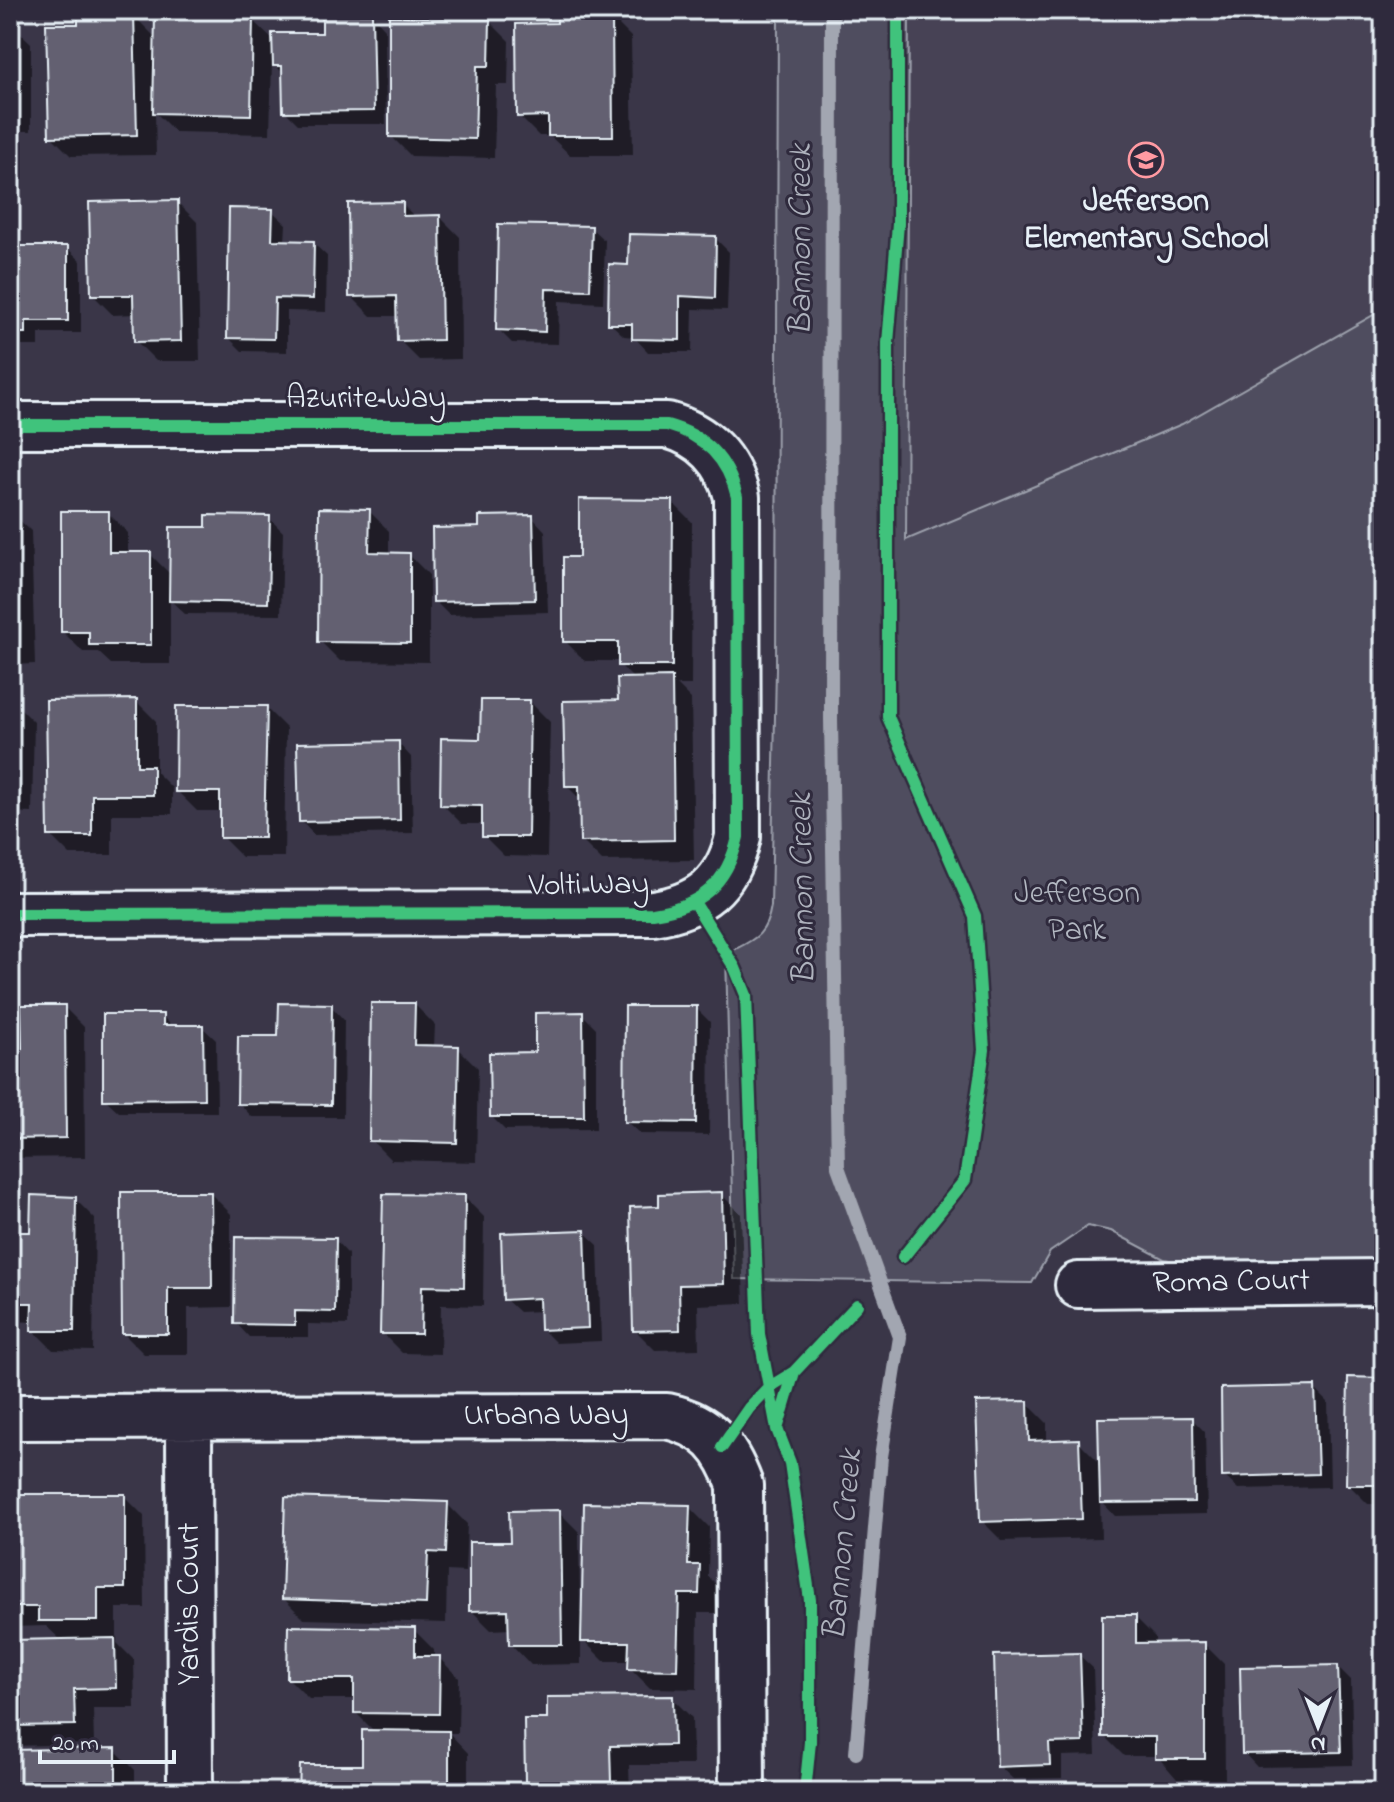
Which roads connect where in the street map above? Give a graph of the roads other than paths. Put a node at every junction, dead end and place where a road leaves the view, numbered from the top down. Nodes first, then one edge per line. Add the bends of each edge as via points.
1 (10, 425) edge
2 (715, 450) joint
3 (10, 914) edge
4 (1384, 1282) edge
5 (1078, 1285) dead end
6 (10, 1417) edge
7 (189, 1417) junction
8 (190, 1792) edge
9 (742, 1792) edge

1 - 2 street, Azurite Way via 667,425
2 - 3 street, Volti Way via 733,479 737,497 738,837 720,881 694,902 653,913
4 - 5 street, Roma Court
6 - 7 street, Urbana Way
7 - 8 street, Yardis Court
7 - 9 street, Urbana Way via 667,1416 707,1432 731,1461 740,1485

